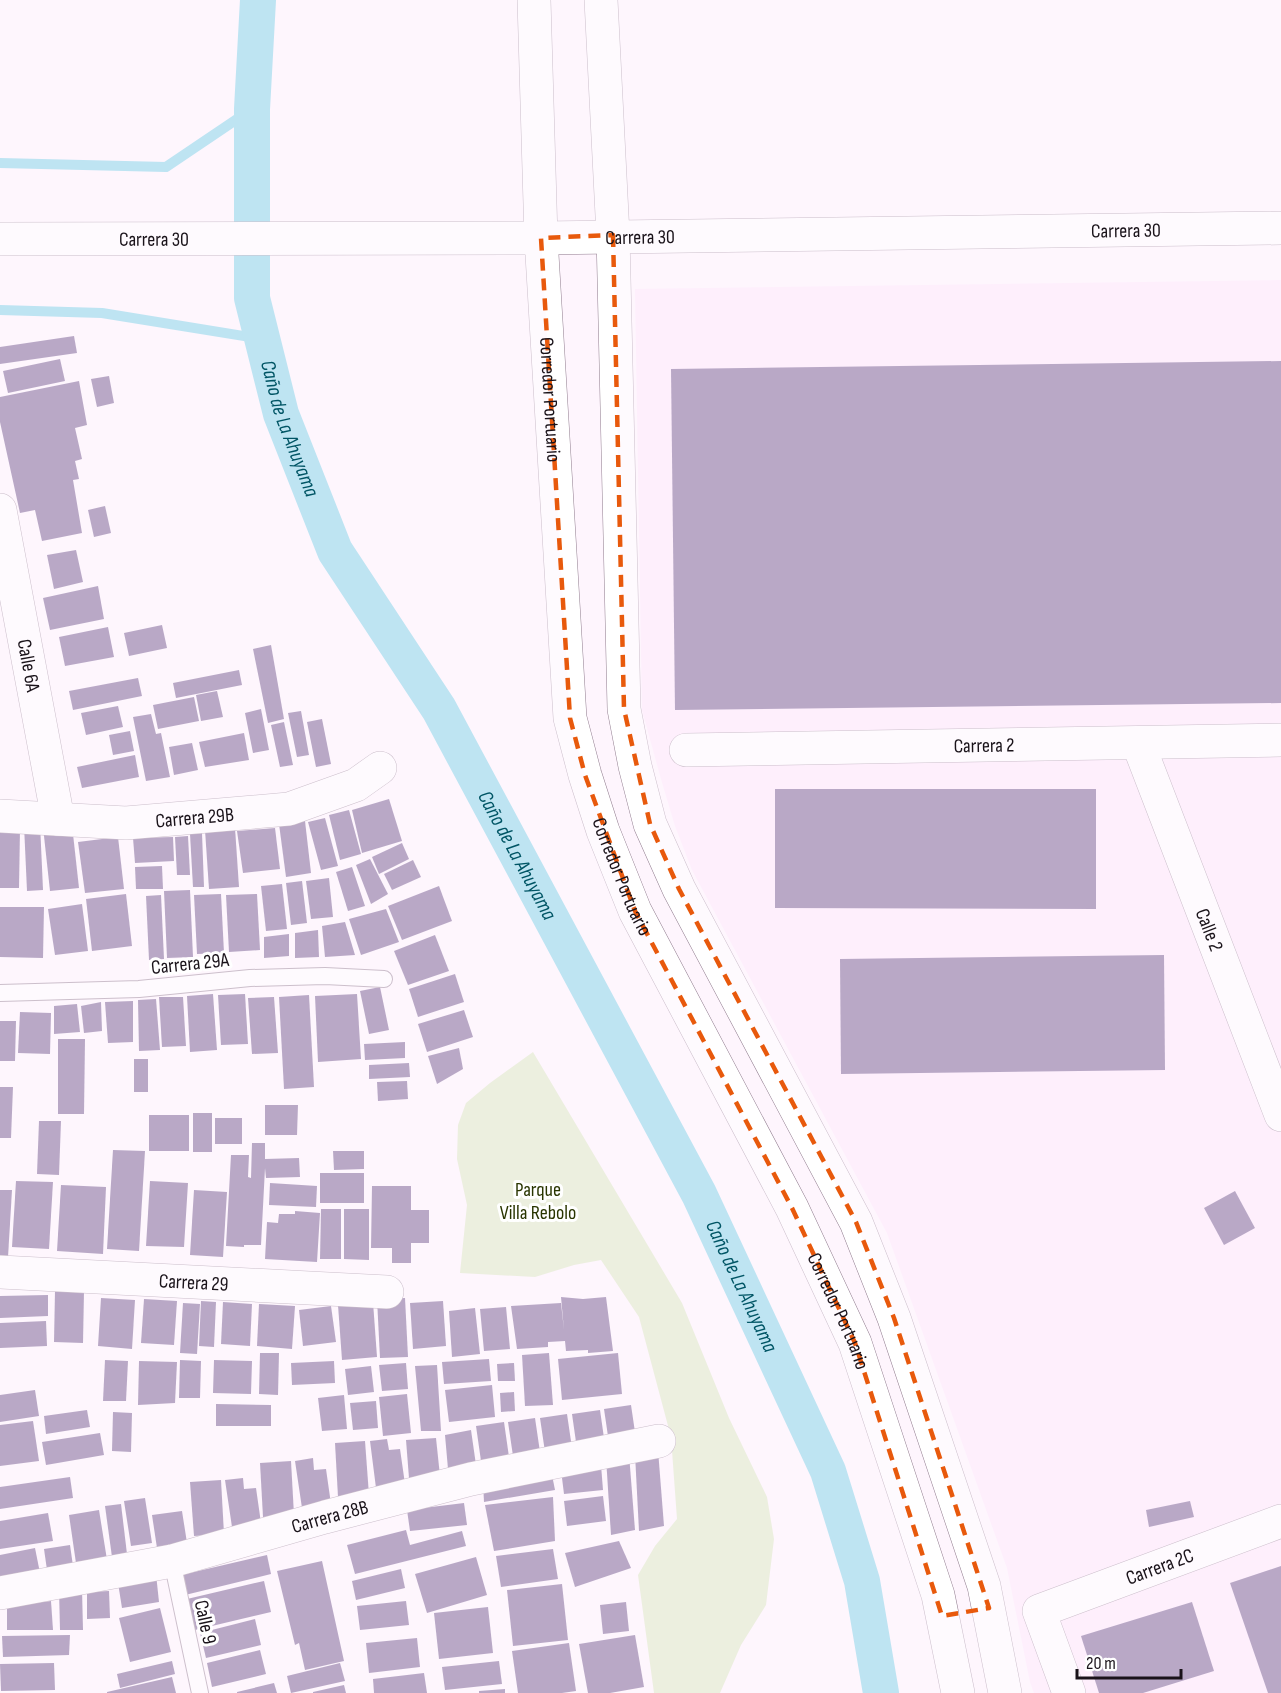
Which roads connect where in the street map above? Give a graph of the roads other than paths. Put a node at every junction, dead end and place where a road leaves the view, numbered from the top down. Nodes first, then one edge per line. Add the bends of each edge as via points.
1 (534, 0) edge
2 (601, 0) edge
3 (1281, 228) edge
4 (613, 236) junction
5 (541, 238) junction
6 (0, 239) edge
7 (0, 510) edge
8 (1281, 740) edge
9 (1138, 743) junction
10 (687, 750) dead end
11 (380, 768) dead end
12 (0, 816) edge
13 (58, 819) junction
14 (384, 979) dead end
15 (0, 993) edge
16 (1281, 1114) edge
17 (0, 1272) edge
18 (387, 1292) dead end
19 (659, 1441) dead end
20 (1281, 1521) edge
21 (172, 1561) junction
22 (0, 1593) edge
23 (988, 1608) junction
24 (942, 1616) junction
25 (200, 1693) edge
26 (958, 1693) edge
27 (1005, 1693) edge
28 (1069, 1693) edge

1 - 5 street, Corredor Portuario
2 - 4 street
3 - 4 street, Carrera 30
4 - 5 street, Carrera 30
4 - 23 street via 624,709 650,824 679,889 856,1222 894,1318
5 - 6 street, Carrera 30
5 - 24 street, Corredor Portuario via 570,718 585,775 634,911 792,1208 855,1343
7 - 13 street, Calle 6A
8 - 9 street, Carrera 2
9 - 10 street, Carrera 2
9 - 16 street, Calle 2
11 - 13 street, Carrera 29B via 356,785 289,809 126,823
12 - 13 street, Carrera 29B
14 - 15 lane, Carrera 29A via 250,978 139,989
17 - 18 street, Carrera 29
19 - 21 street, Carrera 28B via 471,1479
20 - 28 street, Carrera 2C via 1039,1611
21 - 22 street, Carrera 28B
21 - 25 lane, Calle 9
23 - 24 street
23 - 27 street
24 - 26 street, Corredor Portuario

